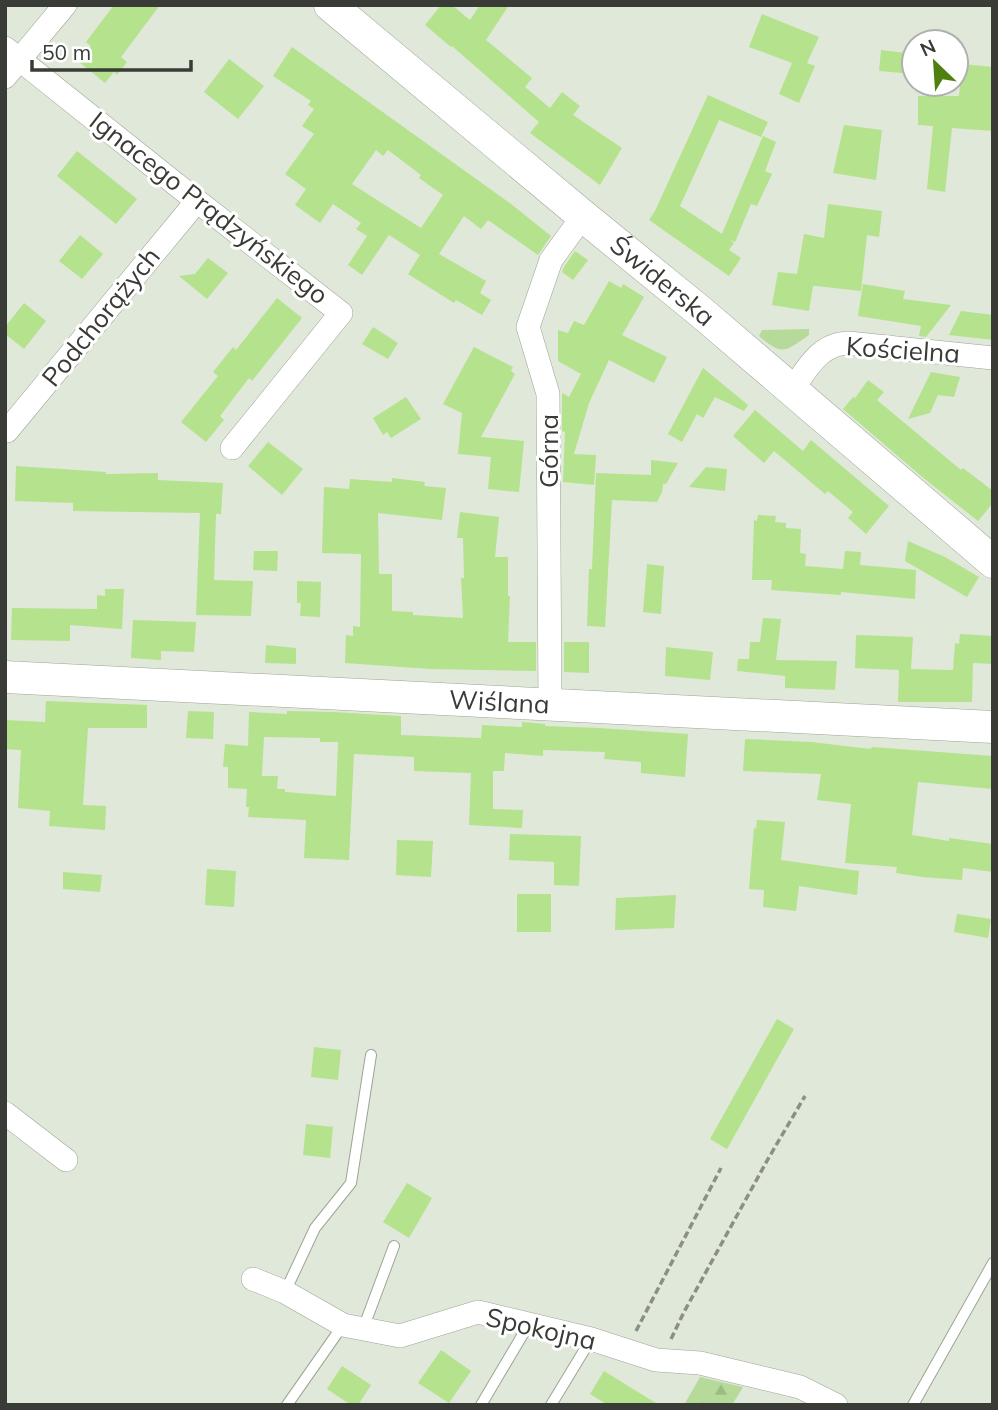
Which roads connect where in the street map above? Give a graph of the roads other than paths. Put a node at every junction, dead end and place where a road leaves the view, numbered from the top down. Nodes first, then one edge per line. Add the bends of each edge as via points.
1 (65, 5) edge
2 (330, 5) edge
3 (10, 61) edge
4 (197, 201) junction
5 (583, 216) junction
6 (993, 358) edge
7 (792, 390) junction
8 (5, 431) edge
9 (232, 448) dead end
10 (993, 562) edge
11 (5, 677) edge
12 (550, 704) junction
13 (993, 727) edge
14 (371, 1055) dead end
15 (5, 1113) edge
16 (66, 1160) dead end
17 (394, 1246) dead end
18 (993, 1263) edge
19 (253, 1279) dead end
20 (285, 1293) junction
21 (529, 1324) junction
22 (353, 1327) junction
23 (591, 1339) junction
24 (287, 1405) edge
25 (481, 1405) edge
26 (551, 1405) edge
27 (836, 1405) edge
28 (914, 1405) edge

1 - 3 street
2 - 5 street, Świderska
3 - 4 street, Ignacego Prądzyńskiego
4 - 8 street, Podchorążych
4 - 9 street, Ignacego Prądzyńskiego via 341,313
5 - 7 street, Świderska
5 - 12 street, Górna via 551,260 528,327 548,394
6 - 7 street, Kościelna via 837,344 820,353
7 - 10 street, Świderska
11 - 12 street, Wiślana
12 - 13 street, Wiślana
14 - 20 lane via 351,1182 316,1227
15 - 16 street
17 - 22 lane
18 - 28 lane
19 - 20 street, Spokojna
20 - 22 street, Spokojna
21 - 22 street, Spokojna via 478,1312 400,1336
21 - 23 street, Spokojna
21 - 25 lane
22 - 24 lane
23 - 26 lane
23 - 27 street, Spokojna via 661,1360 700,1363 800,1387

